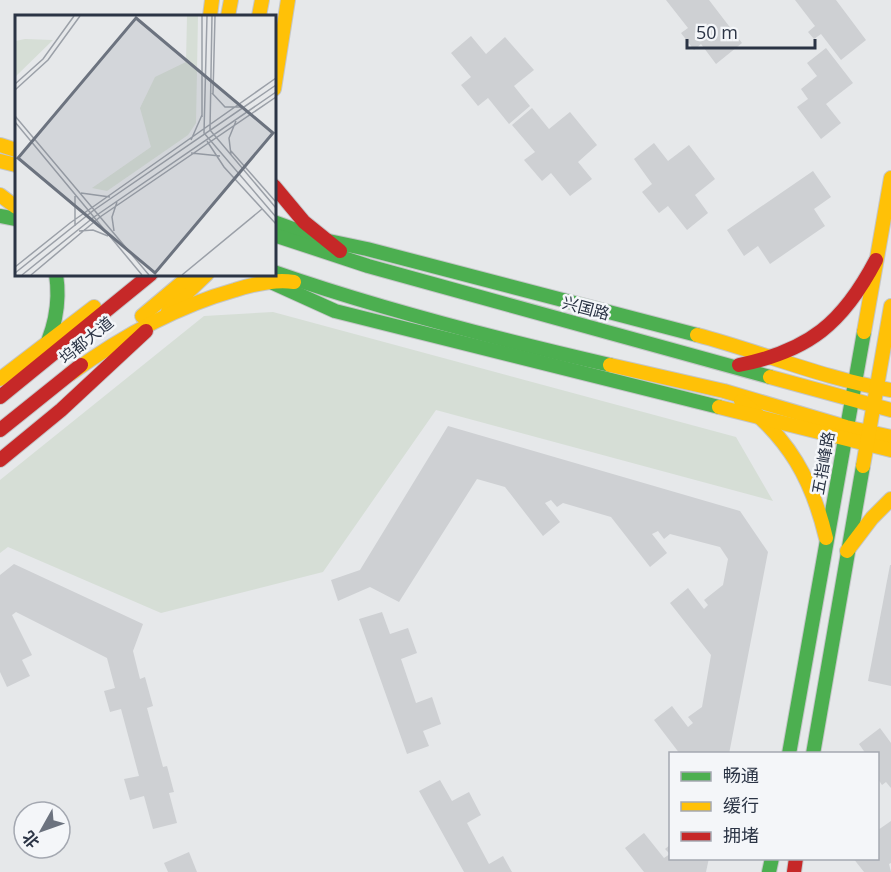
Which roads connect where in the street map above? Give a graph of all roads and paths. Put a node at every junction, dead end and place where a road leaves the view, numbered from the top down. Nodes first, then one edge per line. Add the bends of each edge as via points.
1 (212, 0) edge
2 (231, 0) edge
3 (262, 0) edge
4 (288, 0) edge
5 (210, 15) edge
6 (228, 15) edge
7 (259, 15) edge
8 (276, 76) edge
9 (0, 146) edge
10 (15, 150) edge
11 (0, 161) edge
12 (15, 165) edge
13 (891, 178) edge
14 (276, 188) edge
15 (0, 194) edge
16 (15, 197) edge
17 (15, 206) edge
18 (0, 216) edge
19 (15, 219) edge
20 (276, 223) edge
21 (276, 236) edge
22 (324, 240) junction
23 (876, 260) junction
24 (368, 266) junction
25 (56, 276) edge
26 (134, 276) edge
27 (149, 276) edge
28 (190, 276) edge
29 (205, 276) edge
30 (273, 277) edge
31 (891, 306) edge
32 (164, 315) junction
33 (49, 341) junction
34 (774, 358) junction
35 (736, 366) junction
36 (70, 374) junction
37 (28, 375) junction
38 (0, 379) edge
39 (855, 384) junction
40 (876, 388) junction
41 (891, 390) edge
42 (724, 391) junction
43 (0, 398) edge
44 (852, 400) junction
45 (873, 406) junction
46 (891, 410) edge
47 (762, 418) junction
48 (0, 430) edge
49 (846, 432) junction
50 (891, 437) edge
51 (868, 438) junction
52 (891, 450) edge
53 (0, 460) edge
54 (891, 499) edge
55 (826, 538) junction
56 (848, 551) junction
57 (789, 752) edge
58 (813, 752) edge

1 - 5 main road
2 - 6 main road
3 - 7 main road
4 - 8 main road
9 - 10 main road
11 - 12 main road
13 - 23 main road, 五指峰路
14 - 22 main road
15 - 16 main road
15 - 17 main road
18 - 19 main road
20 - 22 main road
21 - 24 main road, 兴国路
22 - 24 main road
22 - 34 main road
23 - 34 main road via 859,293 835,321 806,343
23 - 39 main road, 五指峰路
24 - 35 main road, 兴国路
25 - 33 main road via 57,313
26 - 33 main road
27 - 37 main road, 坞都大道
28 - 36 main road, 坞都大道
29 - 32 main road
30 - 32 main road
30 - 42 main road via 536,348
30 - 47 main road via 335,311
31 - 40 main road
32 - 36 main road via 118,339
32 - 53 main road
33 - 37 main road
33 - 38 main road
34 - 35 main road
34 - 39 main road
35 - 44 main road, 兴国路
36 - 48 main road, 坞都大道
37 - 43 main road, 坞都大道
39 - 40 main road
39 - 44 main road, 五指峰路
40 - 41 main road
40 - 45 main road
42 - 47 main road
42 - 49 main road
44 - 45 main road, 兴国路
44 - 49 main road, 五指峰路
45 - 46 main road, 兴国路
45 - 51 main road
47 - 49 main road
47 - 55 main road via 800,463 817,499
49 - 51 main road
49 - 55 main road, 五指峰路
50 - 51 main road
51 - 52 main road
51 - 56 main road
54 - 56 main road
55 - 57 main road, 五指峰路
56 - 58 main road

